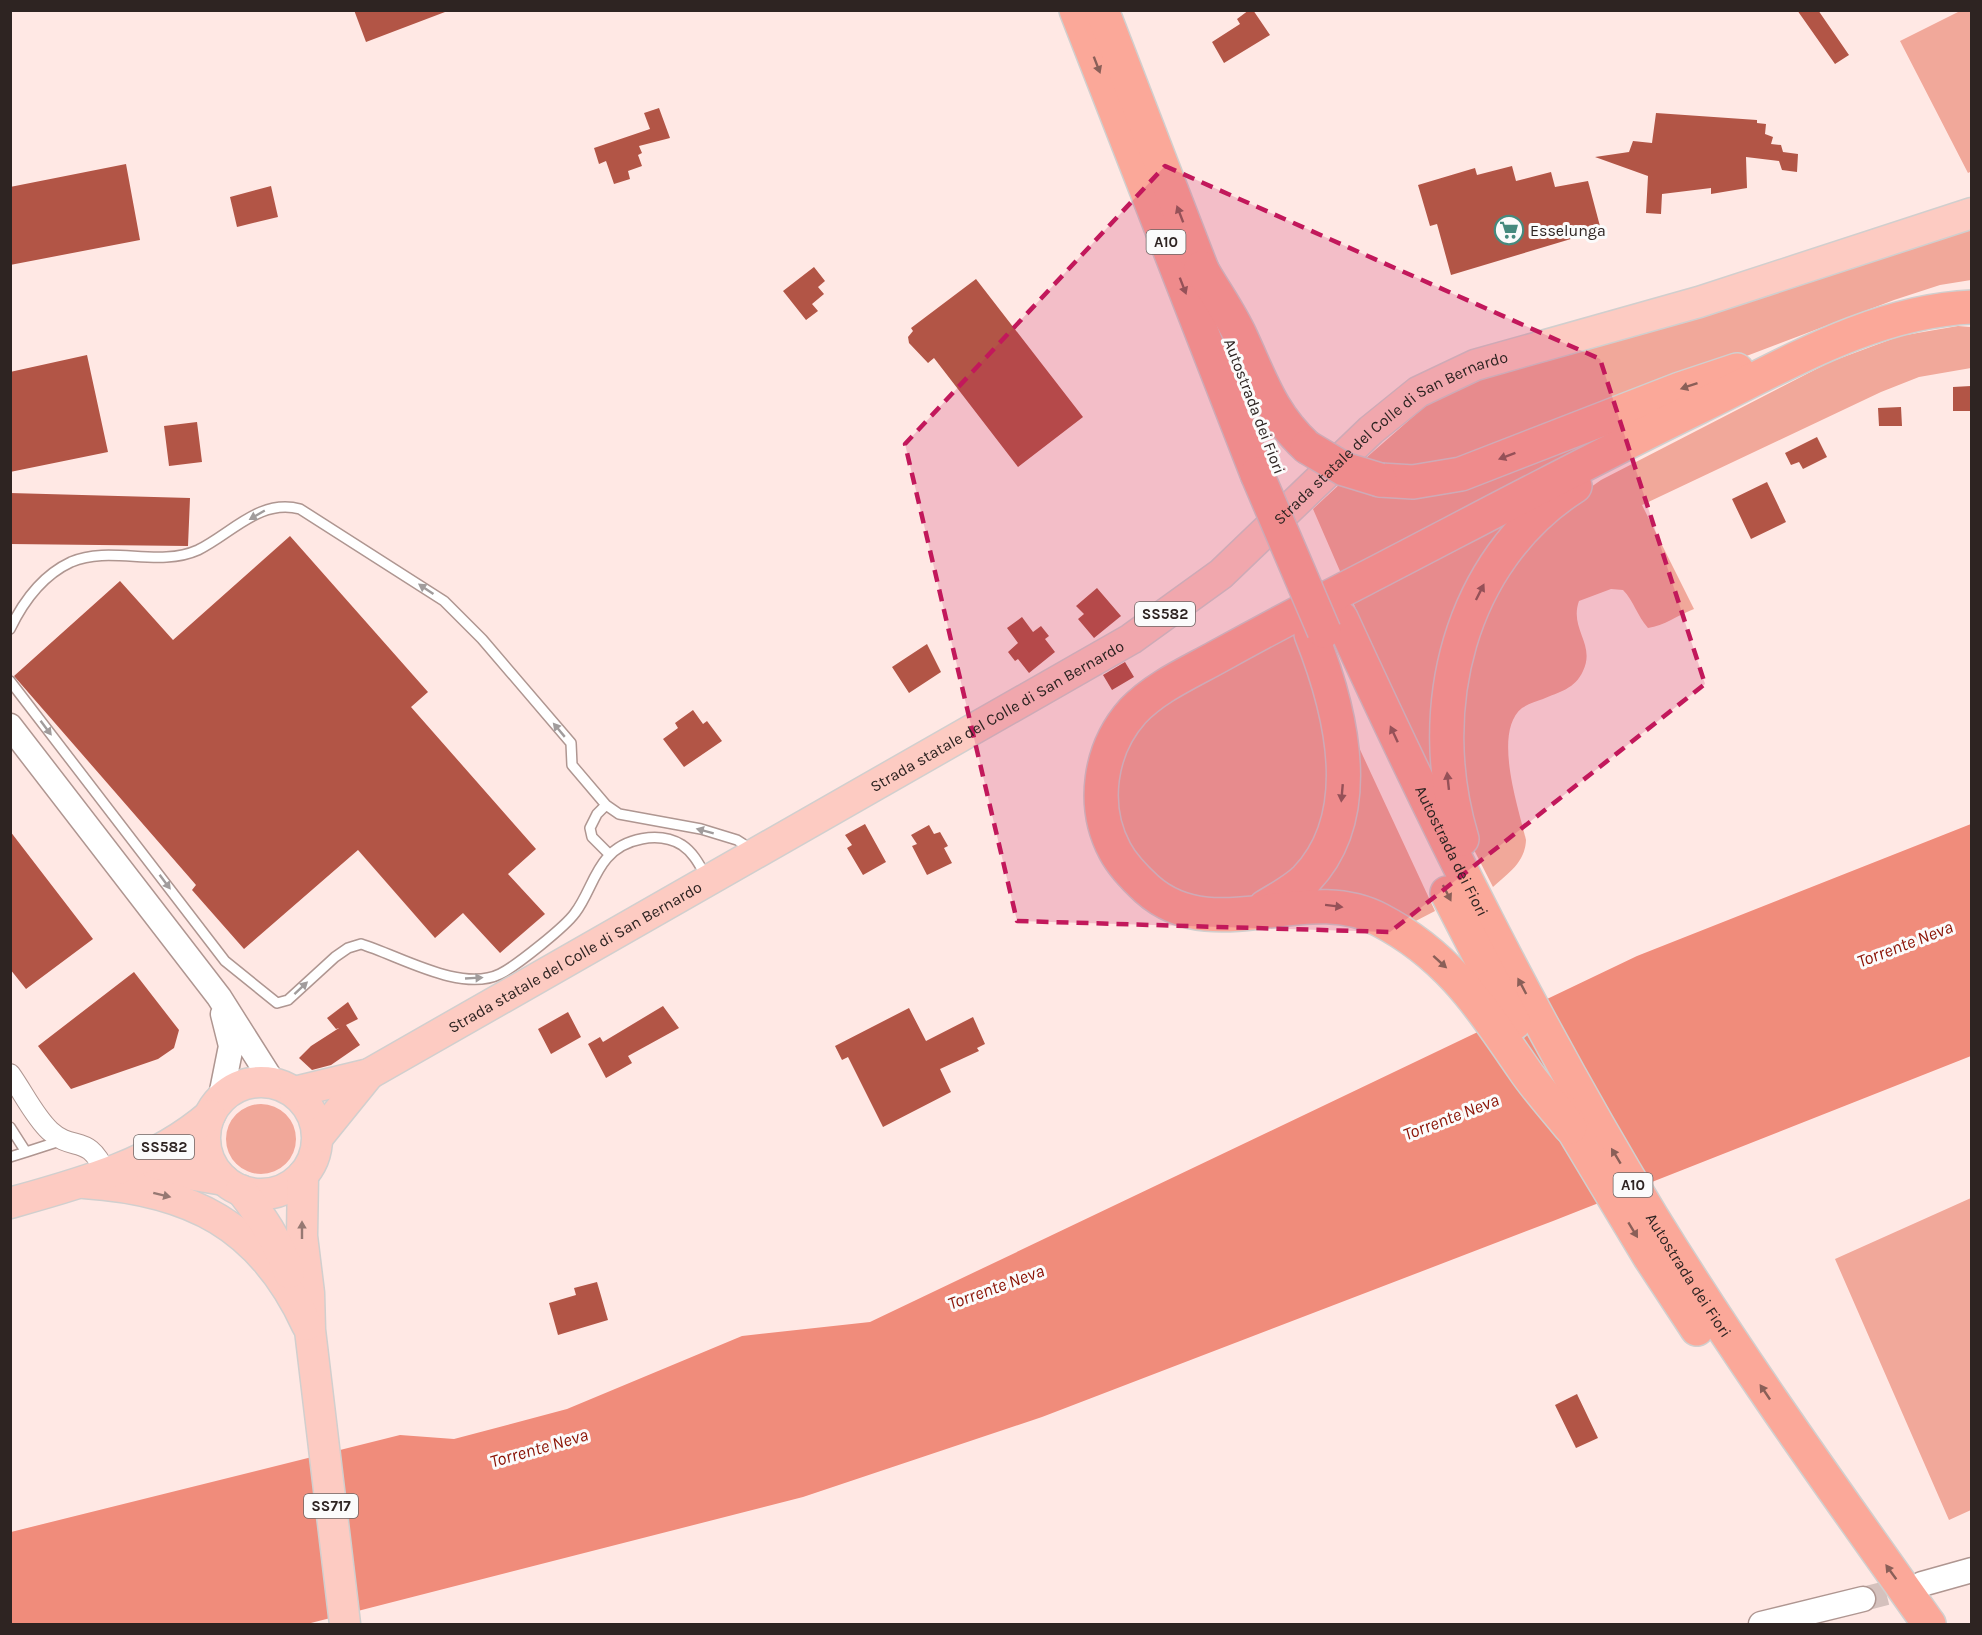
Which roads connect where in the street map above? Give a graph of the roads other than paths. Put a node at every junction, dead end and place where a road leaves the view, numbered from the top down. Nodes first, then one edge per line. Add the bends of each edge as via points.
1 (1076, 10) edge
2 (1101, 10) edge
3 (1971, 213) edge
4 (1201, 268) junction
5 (1971, 308) edge
6 (1786, 364) junction
7 (1635, 438) junction
8 (1267, 468) junction
9 (1326, 628) junction
10 (10, 629) edge
11 (10, 681) edge
12 (10, 726) edge
13 (606, 805) junction
14 (758, 854) junction
15 (610, 855) junction
16 (709, 882) junction
17 (1256, 913) junction
18 (1475, 923) junction
19 (219, 997) junction
20 (10, 1074) edge
21 (369, 1074) junction
22 (284, 1088) junction
23 (215, 1108) junction
24 (10, 1127) edge
25 (1570, 1127) junction
26 (318, 1137) junction
27 (63, 1140) junction
28 (26, 1152) junction
29 (10, 1157) edge
30 (303, 1175) junction
31 (101, 1176) junction
32 (232, 1185) junction
33 (10, 1203) edge
34 (304, 1317) junction
35 (1789, 1447) junction
36 (1971, 1570) edge
37 (1922, 1584) tunnel mouth
38 (1863, 1599) tunnel mouth
39 (345, 1624) edge
40 (1761, 1624) edge
41 (1901, 1624) edge
42 (1929, 1624) edge

1 -> 8 highway, Autostrada dei Fiori / A10
4 -> 2 highway, Autostrada dei Fiori / A10
3 - 14 main road, Strada statale del Colle di San Bernardo / SS582 via 1698,302 1475,365 1418,392 1371,430 1221,574 1131,639
6 -> 4 highway, bridge via 1729,372 1461,474 1413,482 1380,480 1344,469 1307,447 1280,420 1240,335
4 - 8 highway, Autostrada dei Fiori / A10
5 - 6 highway via 1896,319
6 - 7 highway
7 - 17 highway via 1191,671 1146,699 1127,719 1106,757 1101,795 1107,833 1125,867 1154,895 1188,911 1224,916
18 -> 7 highway via 1448,785 1445,740 1448,695 1459,643 1478,594 1510,544 1543,510
8 - 9 highway, Autostrada dei Fiori / A10
8 - 9 highway, Autostrada dei Fiori / A10, bridge via 1286,544
9 -> 17 highway via 1332,692 1342,738 1337,822 1317,865 1295,889
9 - 18 highway, Autostrada dei Fiori / A10 via 1406,760
13 -> 10 lane via 572,765 571,743 444,601 300,509 270,507 197,550 174,556 95,555 69,563 34,590
11 -> 15 lane via 225,961 277,1003 288,1000 348,948 360,944 450,977 475,980 500,974 576,913 597,871
12 - 19 street
14 -> 13 lane via 737,840 619,814
13 - 15 lane via 590,828 592,837
14 - 16 main road, Strada statale del Colle di San Bernardo / SS582
15 - 16 lane via 632,840 668,840 681,844 694,856
16 - 21 main road, Strada statale del Colle di San Bernardo / SS582
17 -> 25 highway via 1336,906 1375,917 1420,945 1468,990 1525,1072
18 - 25 highway, Autostrada dei Fiori / A10
35 -> 18 highway, Autostrada dei Fiori / A10 via 1722,1327
19 - 22 street
19 - 23 street via 231,1046
20 - 27 street via 49,1130
21 - 22 main road, Strada statale del Colle di San Bernardo / SS582
21 - 26 main road, Strada statale del Colle di San Bernardo / SS582
22 - 23 main road via 255,1083 236,1088
22 - 26 main road via 311,1112
23 - 31 main road, SS582 via 175,1142
23 - 32 main road via 206,1132 206,1150 213,1166
24 - 28 lane
25 -> 35 highway, Autostrada dei Fiori / A10 via 1649,1256
26 - 30 main road via 316,1152
27 - 28 lane
27 - 31 street via 85,1144 99,1158
28 - 29 lane
30 - 32 main road via 287,1189 271,1194 254,1194
34 -> 30 main road, SS717 via 309,1293 302,1236
31 - 32 main road, SS582 via 176,1172
31 - 33 main road, SS582
31 -> 34 main road via 181,1199 227,1223 265,1257
32 - 34 main road, SS717 via 260,1214 279,1247
34 - 39 main road, SS717
35 - 41 highway, Autostrada dei Fiori / A10
42 -> 35 highway, Autostrada dei Fiori / A10
36 - 37 street
38 - 40 street

